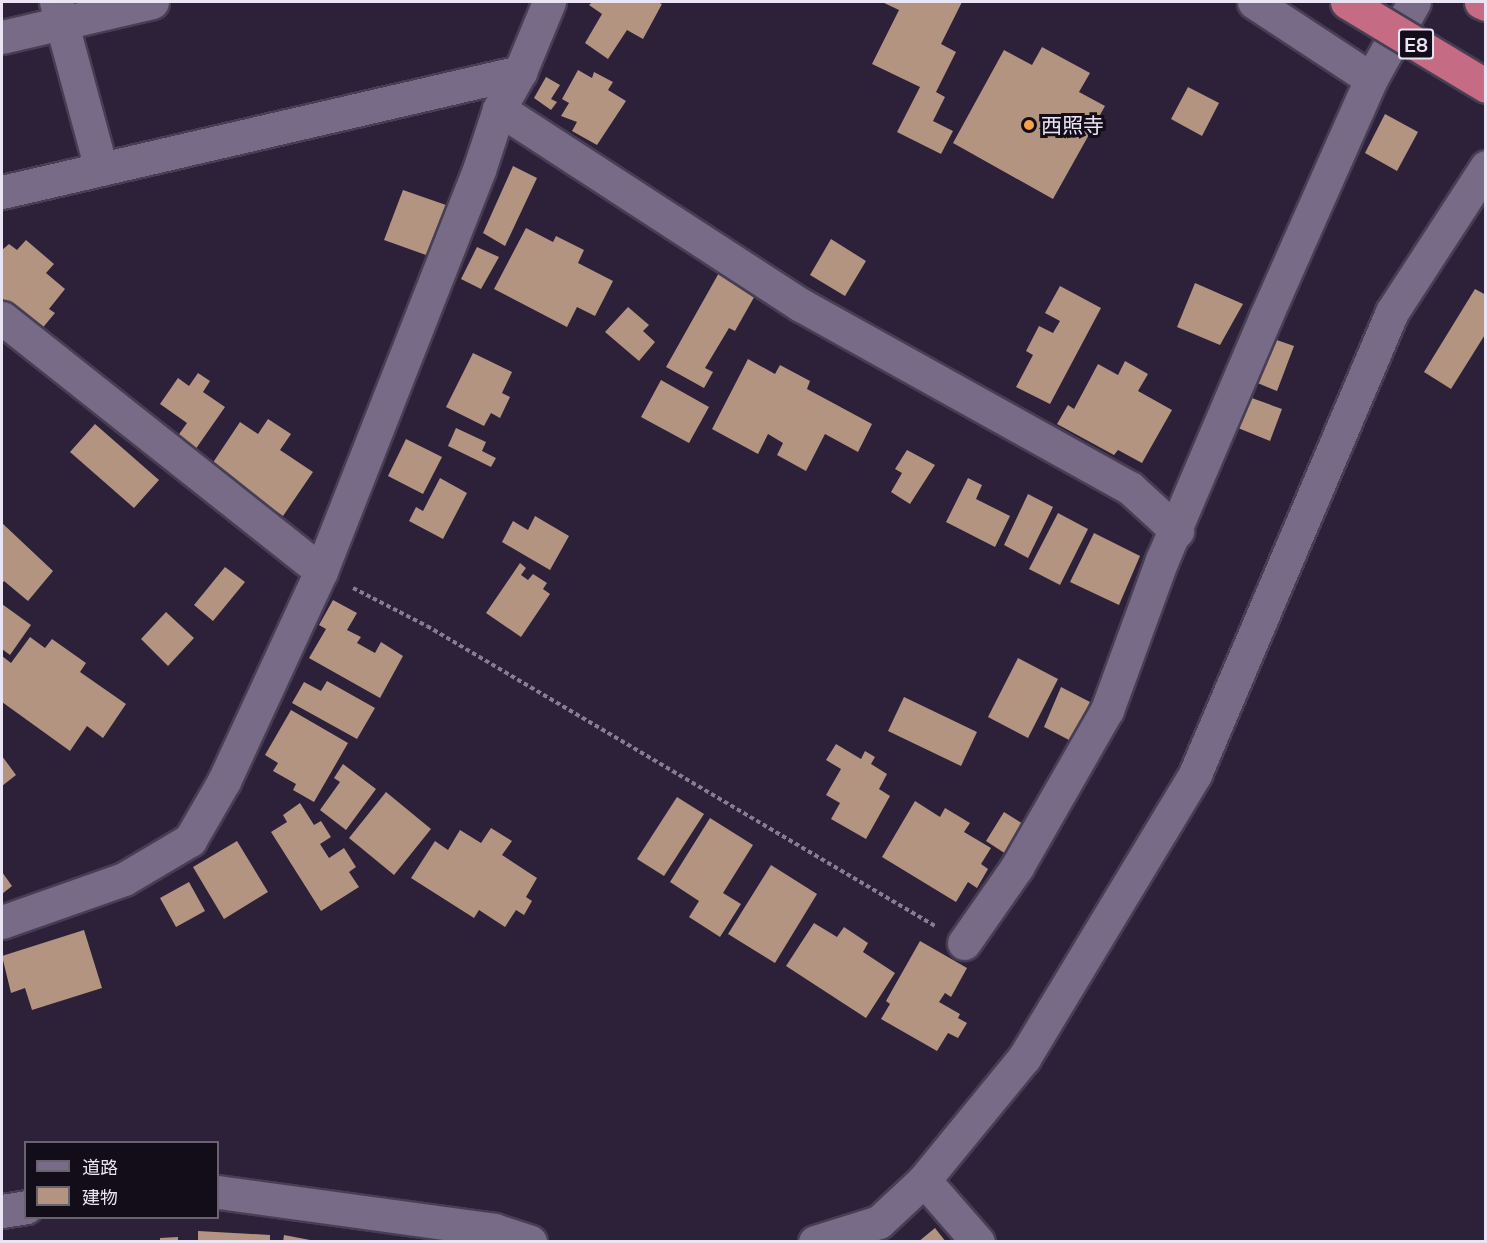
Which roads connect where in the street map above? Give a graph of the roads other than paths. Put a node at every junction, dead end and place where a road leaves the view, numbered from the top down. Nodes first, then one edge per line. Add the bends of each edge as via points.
1 (152, 2) edge
2 (549, 2) edge
3 (1254, 2) edge
4 (1347, 2) edge
5 (1414, 2) edge
6 (1481, 2) edge
7 (1485, 4) edge
8 (60, 12) edge
9 (2, 37) edge
10 (520, 72) junction
11 (1371, 79) junction
12 (1485, 86) edge
13 (499, 109) junction
14 (1485, 168) edge
15 (101, 169) junction
16 (2, 192) edge
17 (2, 318) edge
18 (1178, 531) junction
19 (321, 571) junction
20 (2, 922) edge
21 (964, 943) road end
22 (924, 1180) junction
23 (219, 1192) edge
24 (24, 1207) edge
25 (2, 1211) edge
26 (530, 1242) edge
27 (814, 1242) edge
28 (978, 1242) edge

1 - 8 street
2 - 10 street
3 - 11 street
4 - 12 highway, E8, bridge
5 - 11 street
6 - 7 highway
8 - 9 street
8 - 15 street
10 - 13 street
10 - 15 street
11 - 18 street
13 - 18 street via 801,305 1130,488
13 - 19 street via 479,170
14 - 22 street via 1392,312 1195,774 1024,1058
15 - 16 street
17 - 19 street
18 - 21 street via 1162,560 1107,710 1017,867
19 - 20 street via 224,781 190,840 124,879
22 - 27 street via 879,1222
22 - 28 street
23 - 26 street via 494,1230
24 - 25 street

